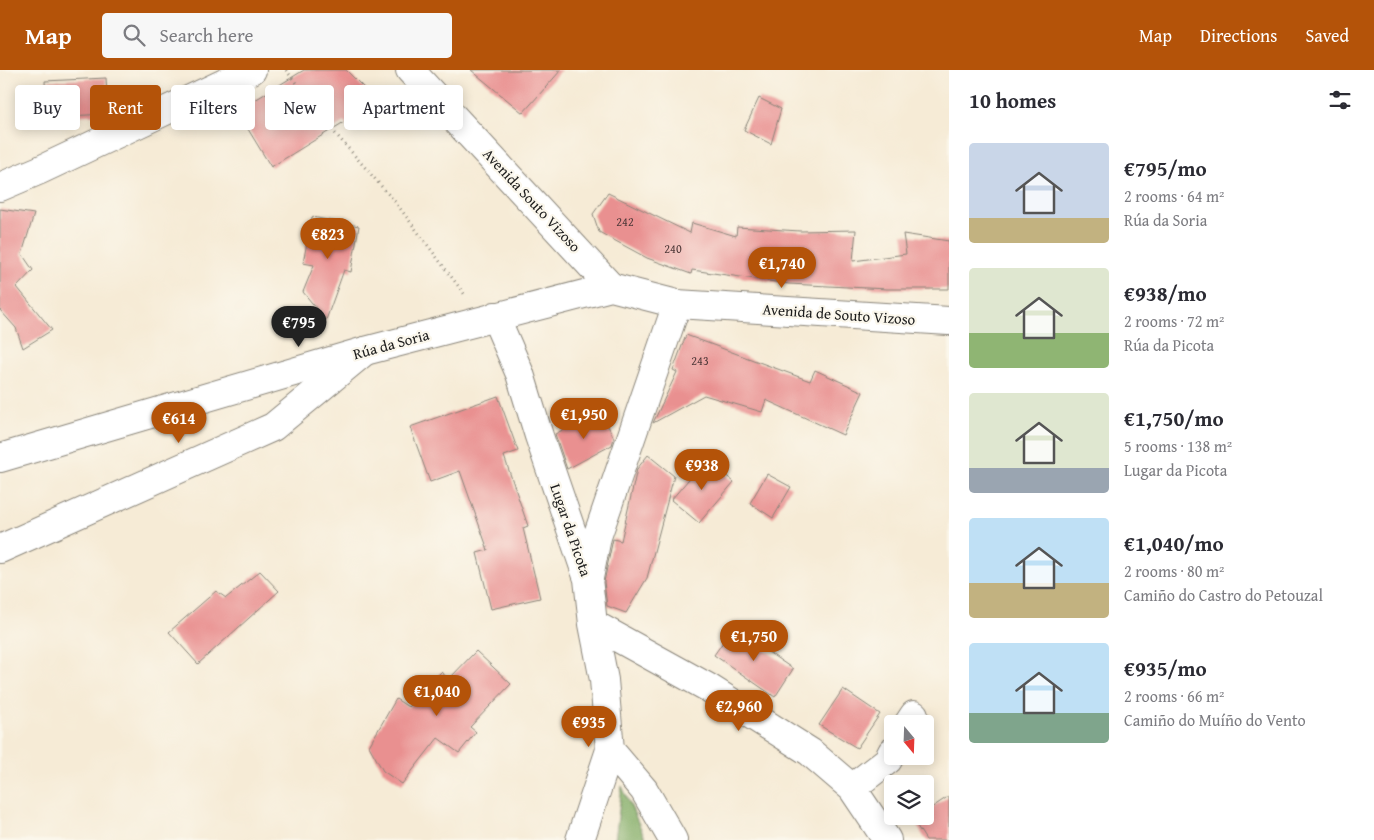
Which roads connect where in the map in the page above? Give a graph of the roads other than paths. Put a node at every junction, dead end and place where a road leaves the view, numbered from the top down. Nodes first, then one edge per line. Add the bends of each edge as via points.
1 (252, 70) edge
2 (410, 70) edge
3 (0, 187) edge
4 (611, 287) junction
5 (677, 304) junction
6 (490, 318) junction
7 (949, 321) edge
8 (365, 351) junction
9 (0, 458) edge
10 (0, 549) edge
11 (588, 579) junction
12 (593, 624) junction
13 (610, 750) junction
14 (884, 763) edge
15 (852, 788) junction
16 (580, 840) edge
17 (673, 840) edge
18 (887, 840) edge

1 - 3 street
2 - 4 street, Avenida Souto Vizoso
4 - 5 street, Avenida de Souto Vizoso
4 - 6 street, Rúa da Soria
5 - 7 street, Avenida de Souto Vizoso
5 - 11 street via 597,536
6 - 8 street, Rúa da Soria
6 - 11 street, Lugar da Picota via 520,374
8 - 9 street, Rúa da Soria
8 - 10 street via 273,427
11 - 12 street, Lugar da Picota
12 - 13 street, Lugar da Picota via 604,680
12 - 15 street via 708,688 810,752
13 - 16 street
13 - 17 street via 644,790
14 - 15 street
15 - 18 street

